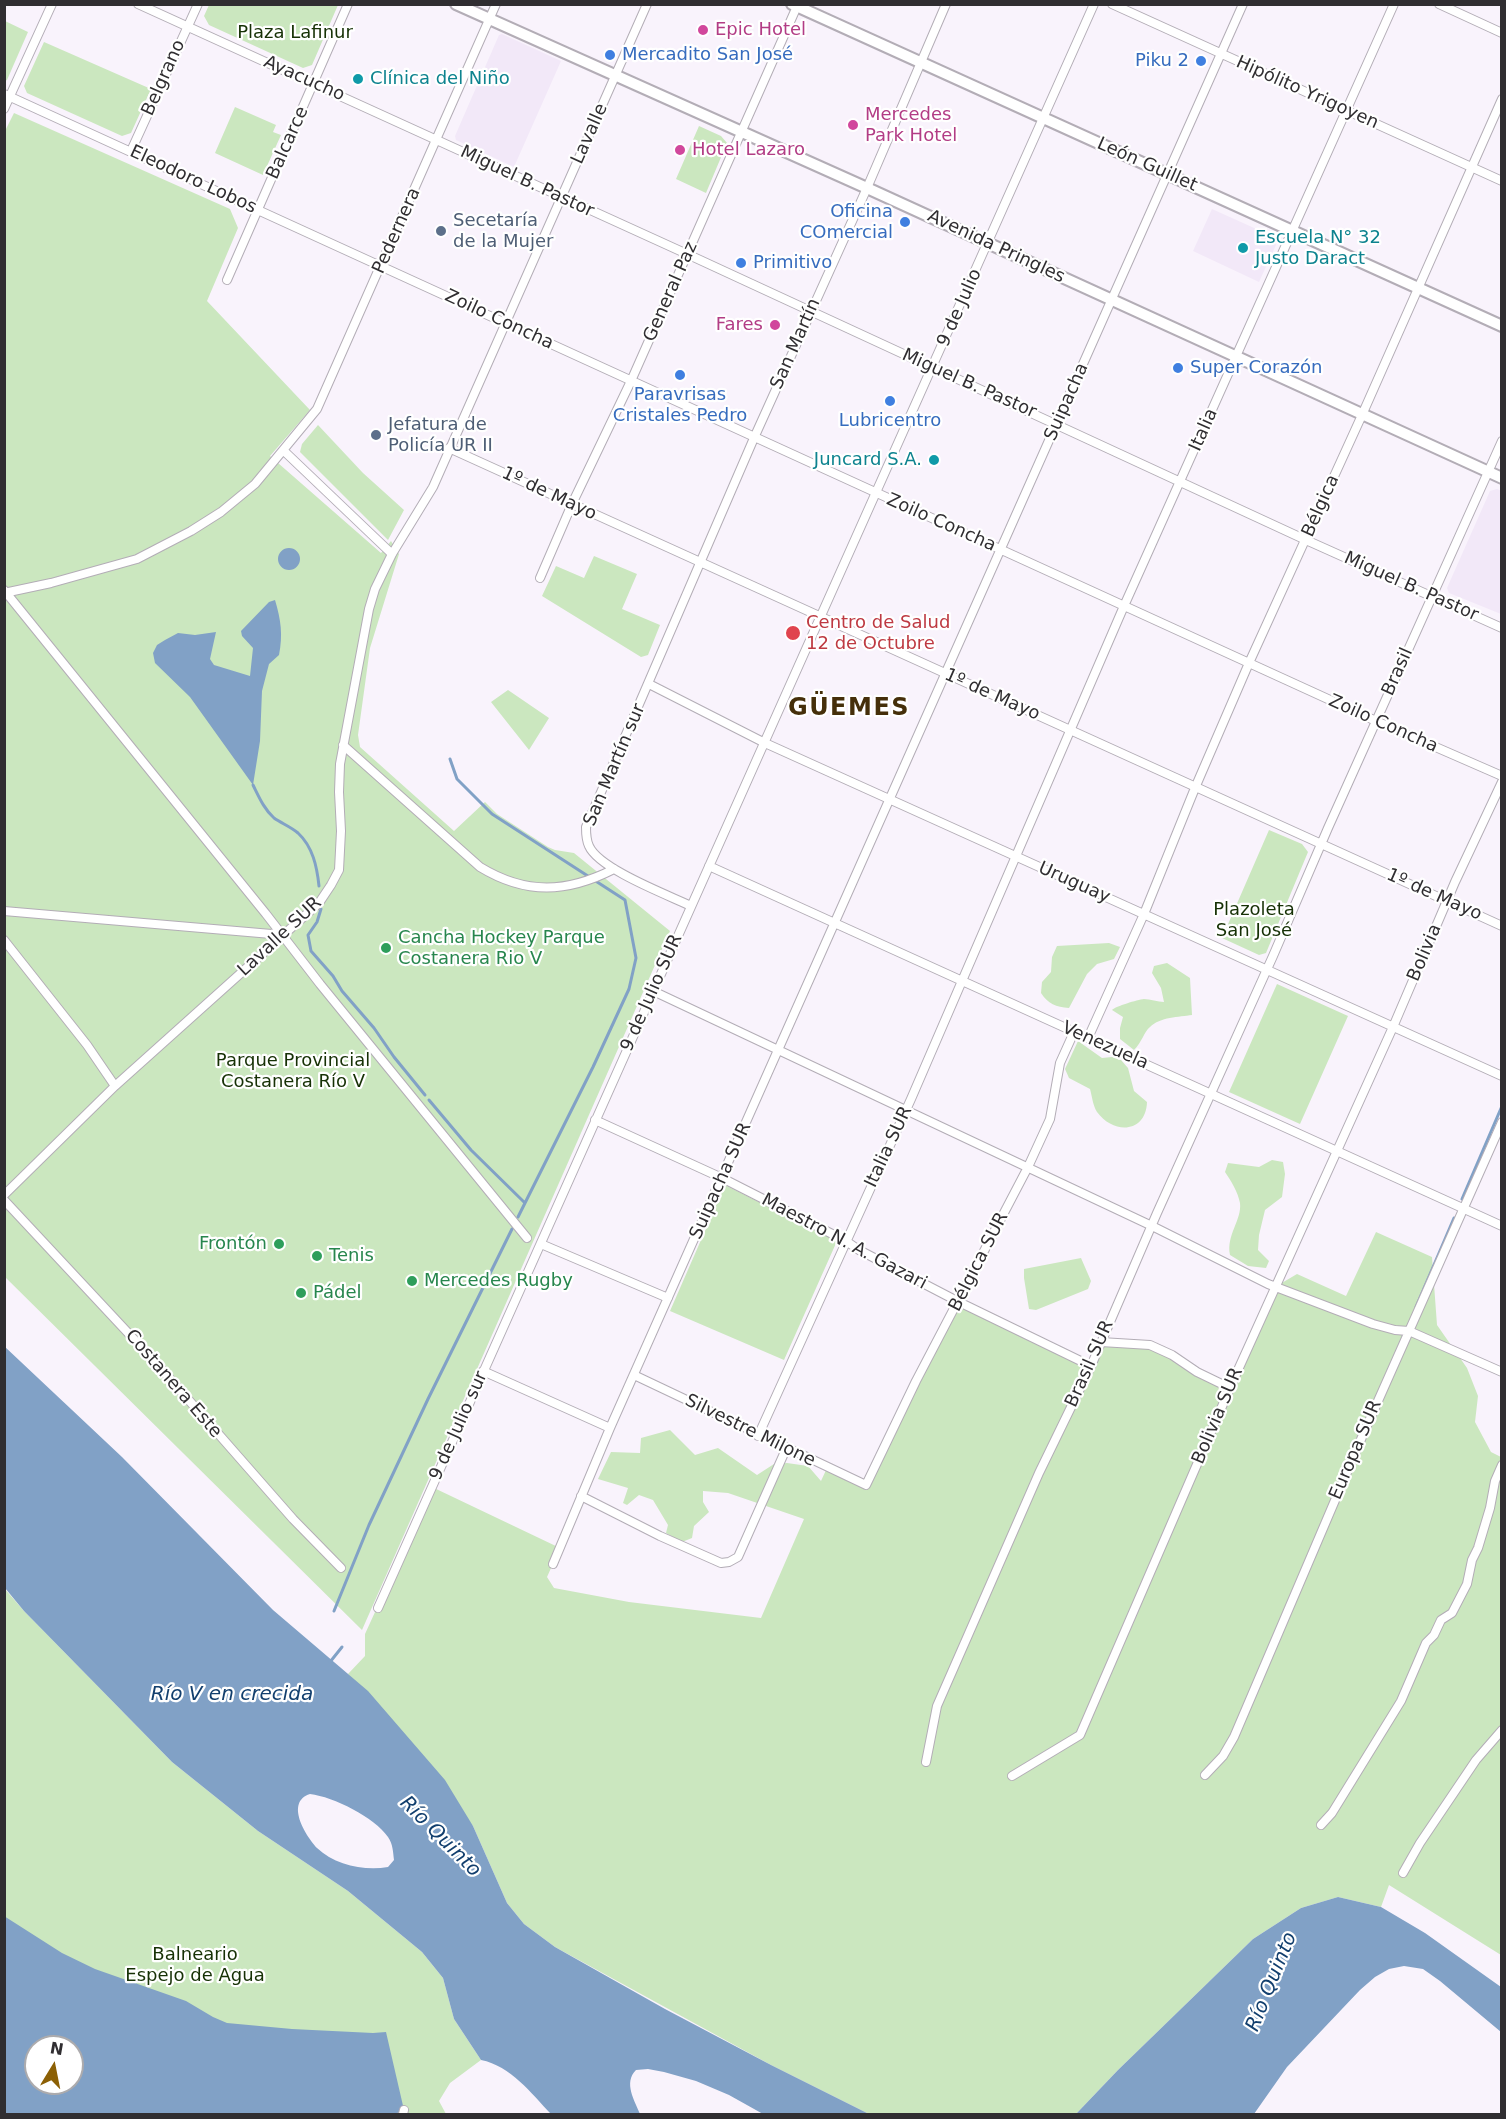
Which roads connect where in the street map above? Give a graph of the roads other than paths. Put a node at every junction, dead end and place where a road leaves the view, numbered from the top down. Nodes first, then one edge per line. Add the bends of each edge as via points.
1 (52, 4) edge
2 (138, 4) edge
3 (198, 4) edge
4 (348, 4) edge
5 (456, 4) edge
6 (496, 4) edge
7 (647, 4) edge
8 (946, 4) edge
9 (1094, 4) edge
10 (1112, 4) edge
11 (1243, 4) edge
12 (1394, 4) edge
13 (1439, 4) edge
14 (796, 5) edge
15 (490, 20) junction
16 (188, 27) junction
17 (1502, 33) edge
18 (1220, 54) junction
19 (921, 63) junction
20 (616, 76) junction
21 (314, 84) junction
22 (7, 95) edge
23 (1502, 99) edge
24 (4, 109) edge
25 (1346, 111) junction
26 (1043, 118) junction
27 (741, 132) junction
28 (437, 140) junction
29 (131, 151) junction
30 (1471, 168) junction
31 (1167, 174) junction
32 (1502, 181) edge
33 (867, 188) junction
34 (562, 198) junction
35 (258, 210) junction
36 (1291, 231) junction
37 (988, 244) junction
38 (687, 254) junction
39 (381, 266) junction
40 (226, 280) dead end
41 (1419, 288) junction
42 (1112, 301) junction
43 (810, 312) junction
44 (506, 324) junction
45 (1502, 326) edge
46 (1236, 357) junction
47 (933, 368) junction
48 (631, 381) junction
49 (1362, 415) junction
50 (1057, 424) junction
51 (754, 438) junction
52 (1502, 441) edge
53 (449, 448) junction
54 (284, 450) junction
55 (1488, 472) junction
56 (1502, 478) edge
57 (1180, 482) junction
58 (877, 494) junction
59 (572, 504) junction
60 (1306, 540) junction
61 (1002, 550) junction
62 (392, 554) junction
63 (701, 563) junction
64 (540, 578) dead end
65 (5, 592) edge
66 (1432, 596) junction
67 (1124, 606) junction
68 (821, 618) junction
69 (1502, 627) edge
70 (1250, 663) junction
71 (946, 674) junction
72 (649, 684) junction
73 (1376, 721) junction
74 (1071, 731) junction
75 (765, 743) junction
76 (343, 745) junction
77 (1502, 776) edge
78 (1502, 782) edge
79 (1195, 788) junction
80 (891, 800) junction
81 (1321, 844) junction
82 (1016, 856) junction
83 (709, 866) junction
84 (614, 869) junction
85 (1447, 900) junction
86 (692, 906) junction
87 (4, 911) edge
88 (1144, 914) junction
89 (836, 923) junction
90 (1502, 926) edge
91 (283, 935) junction
92 (4, 940) edge
93 (1267, 970) junction
94 (962, 980) junction
95 (653, 991) junction
96 (1393, 1027) junction
97 (1074, 1032) junction
98 (1088, 1038) junction
99 (779, 1050) junction
100 (1502, 1076) edge
101 (115, 1086) junction
102 (1211, 1093) junction
103 (906, 1109) junction
104 (595, 1120) junction
105 (1502, 1122) edge
106 (1336, 1151) junction
107 (1028, 1167) junction
108 (723, 1178) junction
109 (4, 1195) edge
110 (4, 1200) edge
111 (1464, 1209) junction
112 (1152, 1226) junction
113 (1502, 1226) edge
114 (527, 1238) dead end
115 (846, 1240) junction
116 (541, 1244) junction
117 (1275, 1287) junction
118 (668, 1298) junction
119 (959, 1302) junction
120 (1409, 1331) junction
121 (1101, 1342) junction
122 (1091, 1366) junction
123 (483, 1371) junction
124 (1502, 1372) edge
125 (634, 1375) junction
126 (1230, 1388) junction
127 (610, 1428) junction
128 (758, 1436) junction
129 (786, 1449) junction
130 (1502, 1465) edge
131 (866, 1485) joint
132 (581, 1496) junction
133 (553, 1564) dead end
134 (341, 1568) dead end
135 (378, 1608) dead end
136 (1502, 1730) edge
137 (926, 1762) dead end
138 (1205, 1775) dead end
139 (1012, 1776) dead end
140 (1321, 1825) dead end
141 (1403, 1874) dead end

1 - 22 street
2 - 16 street, Ayacucho
3 - 16 street, Belgrano
4 - 21 street, Balcarce
5 - 15 main road, Avenida Pringles
6 - 15 street, Pedernera
7 - 20 street, Lavalle
8 - 19 street, San Martín
9 - 26 street, 9 de Julio
10 - 18 street, Hipólito Yrigoyen
11 - 18 street, Suipacha
12 - 25 street, Italia
13 - 17 street
14 - 19 main road, León Guillet
14 - 27 street, General Paz
15 - 20 main road, Avenida Pringles
15 - 28 street, Pedernera
16 - 21 street, Ayacucho
16 - 29 street, Belgrano
18 - 25 street, Hipólito Yrigoyen
18 - 31 street, Suipacha
19 - 26 main road, León Guillet
19 - 33 street, San Martín
20 - 27 main road, Avenida Pringles
20 - 34 street, Lavalle
21 - 28 street, Ayacucho
21 - 35 street, Balcarce
22 - 24 street
22 - 29 street, Eleodoro Lobos
23 - 30 street, Bélgica
25 - 30 street, Hipólito Yrigoyen
25 - 36 street, Italia
26 - 31 main road, León Guillet
26 - 37 street, 9 de Julio
27 - 33 main road, Avenida Pringles
27 - 38 street, General Paz
28 - 34 street, Miguel B. Pastor
28 - 39 street, Pedernera
29 - 35 street, Eleodoro Lobos
30 - 32 street, Hipólito Yrigoyen
30 - 41 street, Bélgica
31 - 36 main road, León Guillet
31 - 42 street, Suipacha
33 - 37 main road, Avenida Pringles
33 - 43 street, San Martín
34 - 38 street, Miguel B. Pastor
34 - 44 street, Lavalle
35 - 39 street, Eleodoro Lobos
35 - 40 street, Balcarce
36 - 41 main road, León Guillet
36 - 46 street, Italia
37 - 42 main road, Avenida Pringles
37 - 47 street, 9 de Julio
38 - 43 street, Miguel B. Pastor
38 - 48 street, General Paz
39 - 44 street, Zoilo Concha
39 - 54 street, Pedernera via 317,409
41 - 45 main road, León Guillet
41 - 49 street, Bélgica
42 - 46 main road, Avenida Pringles
42 - 50 street, Suipacha
43 - 47 street, Miguel B. Pastor
43 - 51 street, San Martín
44 - 48 street, Zoilo Concha
44 - 53 street, Lavalle
46 - 49 main road, Avenida Pringles
46 - 57 street, Italia
47 - 50 street, Miguel B. Pastor
47 - 58 street, 9 de Julio
48 - 51 street, Zoilo Concha
48 - 59 street, General Paz
49 - 55 main road, Avenida Pringles
49 - 60 street, Bélgica
50 - 57 street, Miguel B. Pastor
50 - 61 street, Suipacha
51 - 58 street, Zoilo Concha
51 - 63 street, San Martín
52 - 55 street, Brasil
53 - 59 street, 1º de Mayo
53 - 62 street, Lavalle via 433,487
54 - 62 street
54 - 65 street, Pedernera via 255,484 221,512 137,559
55 - 56 main road, Avenida Pringles
55 - 66 street, Brasil
57 - 60 street, Miguel B. Pastor
57 - 67 street, Italia
58 - 61 street, Zoilo Concha
58 - 68 street, 9 de Julio
59 - 63 street, 1º de Mayo
59 - 64 street, General Paz
60 - 66 street, Miguel B. Pastor
60 - 70 street, Bélgica
61 - 67 street, Zoilo Concha
61 - 71 street, Suipacha
62 - 76 street, Lavalle SUR via 369,609
63 - 68 street, 1º de Mayo
63 - 72 street, San Martín
65 - 91 street
66 - 69 street, Miguel B. Pastor
66 - 73 street, Brasil
67 - 70 street, Zoilo Concha
67 - 74 street, Italia
68 - 71 street, 1º de Mayo
68 - 75 street, 9 de Julio
70 - 73 street, Zoilo Concha
70 - 79 street, Bélgica
71 - 74 street, 1º de Mayo
71 - 80 street, Suipacha
72 - 75 street, Uruguay
72 - 84 street, San Martín sur via 586,836 589,847
73 - 77 street, Zoilo Concha
73 - 81 street, Brasil
74 - 79 street, 1º de Mayo
74 - 82 street, Italia
75 - 80 street, Uruguay
75 - 83 street, 9 de Julio SUR
76 - 84 street via 480,867 500,879 536,888 588,882
76 - 91 street, Lavalle SUR via 339,870 319,903
78 - 85 street, Bolivia
79 - 81 street, 1º de Mayo
79 - 88 street, Bélgica
80 - 82 street, Uruguay
80 - 89 street, Suipacha SUR
81 - 85 street, 1º de Mayo
81 - 93 street, Brasil
82 - 88 street, Uruguay
82 - 94 street, Italia SUR
83 - 86 street, 9 de Julio SUR
83 - 89 street, Venezuela
84 - 86 street
85 - 90 street, 1º de Mayo
85 - 96 street, Bolivia
86 - 95 street, 9 de Julio SUR
87 - 91 street
88 - 93 street, Uruguay
88 - 98 street
89 - 94 street, Venezuela
89 - 99 street, Suipacha SUR
91 - 101 street, Lavalle SUR
91 - 114 street
92 - 101 street
93 - 96 street, Uruguay
93 - 102 street, Brasil SUR
94 - 97 street, Venezuela
94 - 103 street, Italia SUR
95 - 99 street
95 - 104 street, 9 de Julio SUR
96 - 100 street, Uruguay
96 - 106 street, Bolivia SUR
97 - 98 street, Venezuela
97 - 107 street, Bélgica SUR via 1060,1063 1050,1119
98 - 102 street, Venezuela
99 - 103 street
99 - 108 street, Suipacha SUR
101 - 109 street, Lavalle SUR
102 - 106 street, Venezuela
102 - 112 street, Brasil SUR
103 - 107 street
103 - 115 street, Italia SUR
104 - 108 street, Maestro N. A. Gazari
104 - 116 street, 9 de Julio SUR
105 - 111 street, Europa SUR
106 - 111 street, Venezuela
106 - 117 street, Bolivia SUR
107 - 112 street
107 - 119 street, Bélgica SUR
108 - 115 street, Maestro N. A. Gazari
108 - 118 street, Suipacha SUR
110 - 134 street, Costanera Este
111 - 113 street, Venezuela
111 - 120 street, Europa SUR
112 - 117 street
112 - 121 street, Brasil SUR
115 - 119 street, Maestro N. A. Gazari
115 - 128 street, Italia SUR
116 - 118 street
116 - 123 street, 9 de Julio sur
117 - 120 street via 1374,1324
117 - 126 street, Bolivia SUR
118 - 125 street, Suipacha SUR
119 - 122 street, Maestro N. A. Gazari
119 - 131 street, Bélgica SUR
120 - 124 street
120 - 138 street, Europa SUR via 1234,1737
121 - 122 street, Brasil SUR
121 - 126 street via 1150,1345
122 - 137 street, Brasil SUR via 1039,1473 937,1706
123 - 127 street
123 - 135 street, 9 de Julio sur
125 - 127 street, Suipacha SUR
125 - 128 street, Silvestre Milone
126 - 139 street, Bolivia SUR via 1080,1735
127 - 132 street, Suipacha SUR
128 - 129 street, Silvestre Milone
129 - 131 street, Silvestre Milone
129 - 132 street via 738,1557 729,1562 721,1563 660,1536
130 - 140 street via 1467,1584 1452,1613 1441,1620 1426,1643 1401,1701
132 - 133 street, Suipacha SUR
136 - 141 street via 1476,1760

